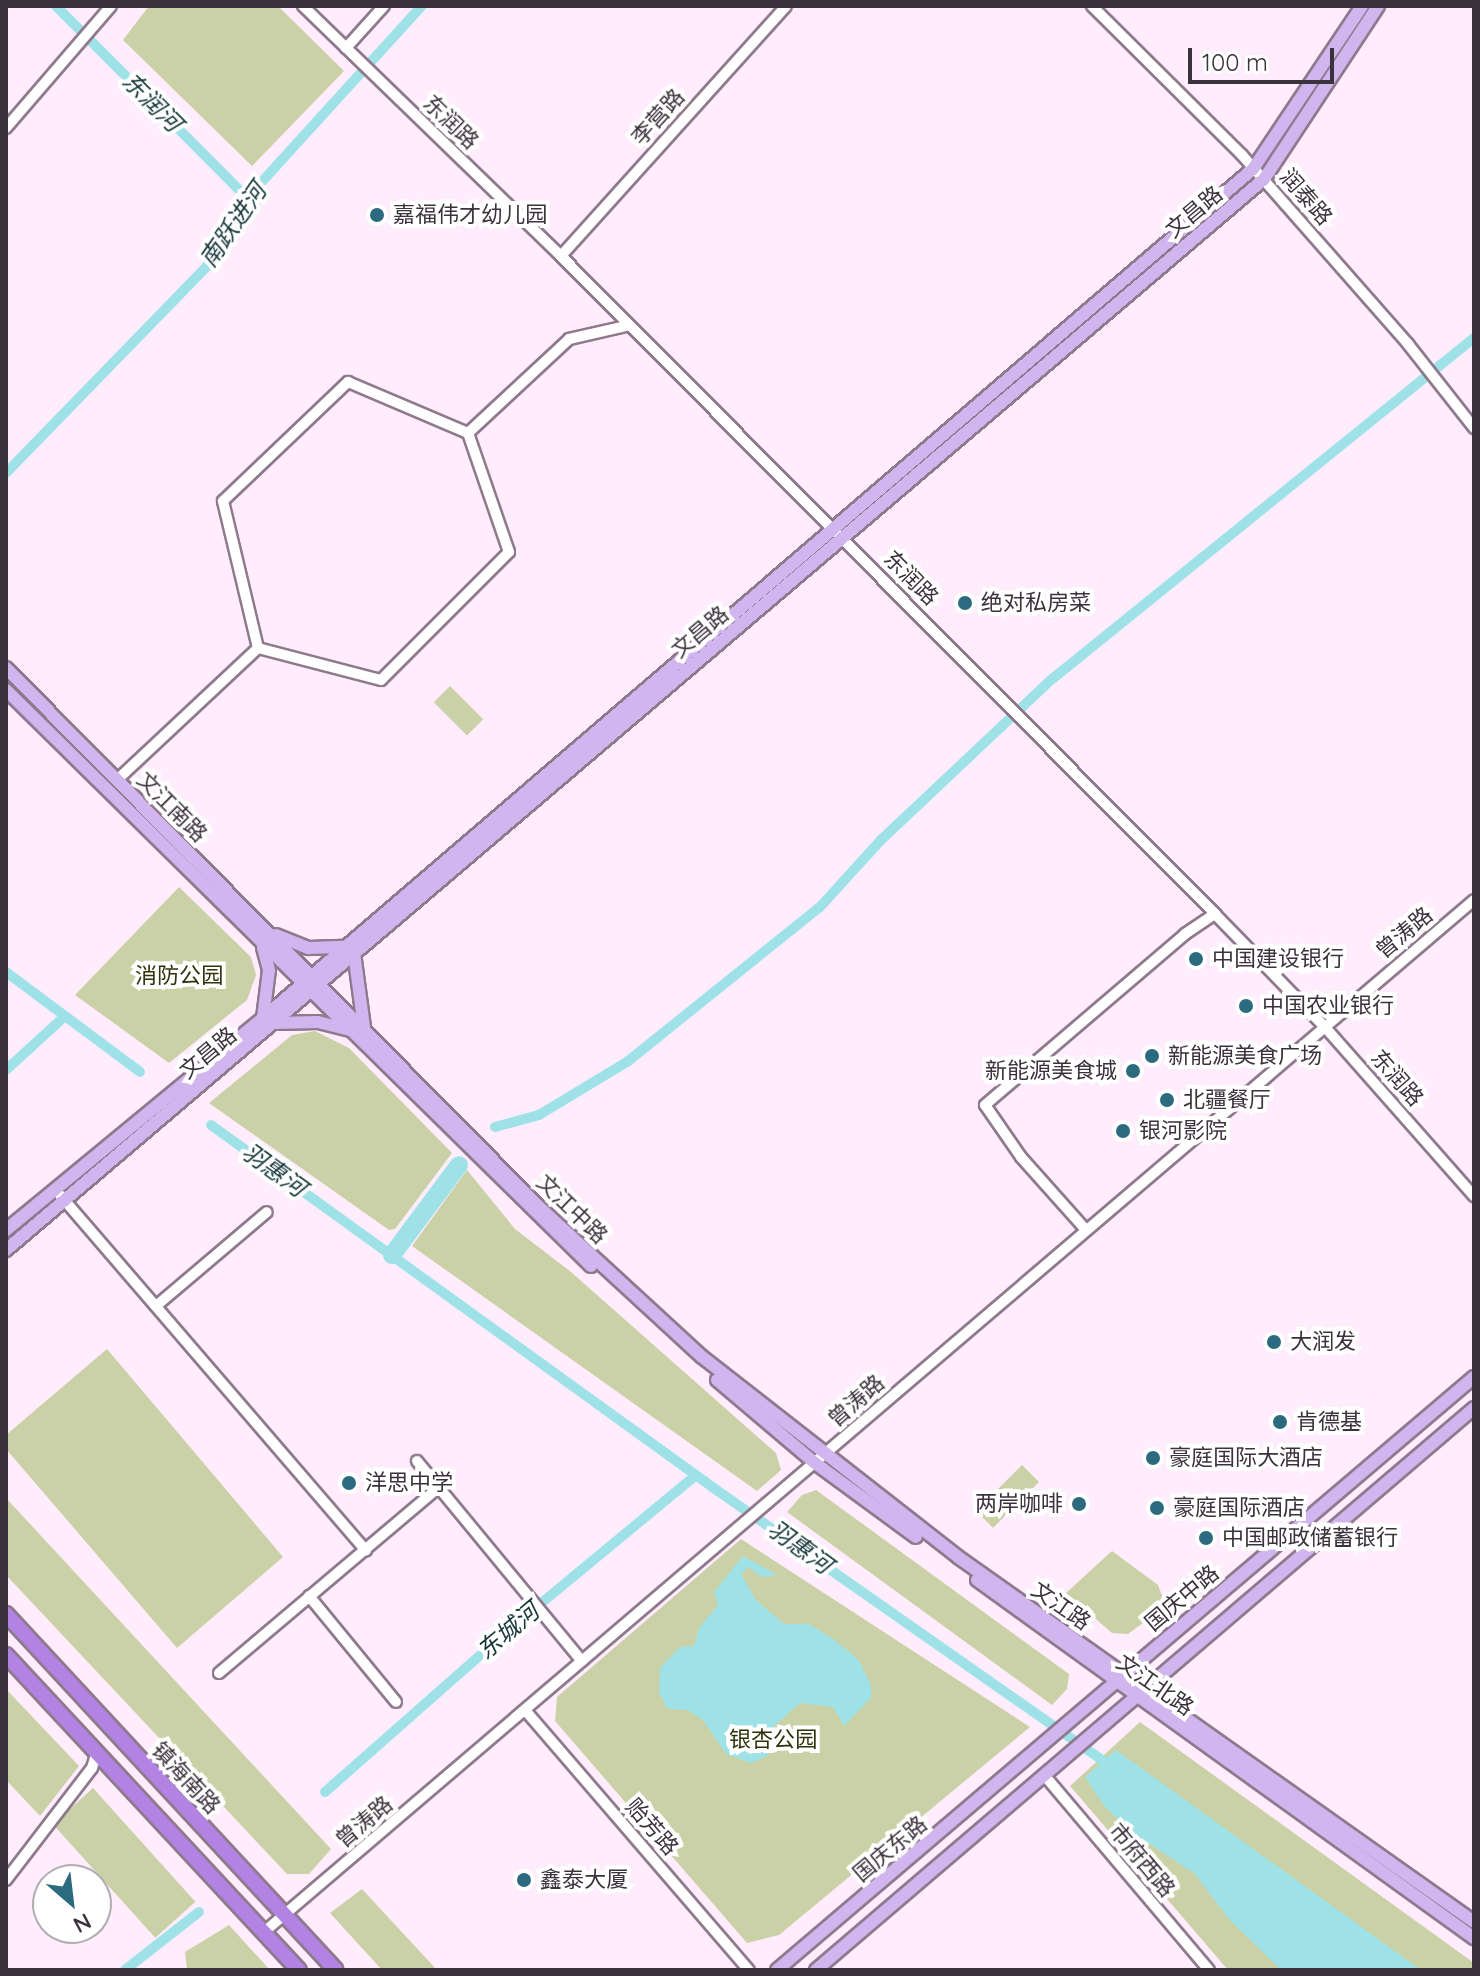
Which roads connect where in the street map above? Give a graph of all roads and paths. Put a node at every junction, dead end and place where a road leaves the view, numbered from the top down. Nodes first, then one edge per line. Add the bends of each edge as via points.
1 (303, 6) edge
2 (384, 6) edge
3 (786, 6) edge
4 (1092, 6) edge
5 (1362, 6) edge
6 (1378, 6) edge
7 (111, 7) edge
8 (342, 45) junction
9 (6, 128) edge
10 (1253, 169) junction
11 (1264, 179) junction
12 (561, 256) junction
13 (626, 326) junction
14 (1474, 428) edge
15 (468, 433) junction
16 (839, 533) junction
17 (258, 648) junction
18 (6, 668) edge
19 (6, 690) edge
20 (117, 780) junction
21 (1474, 900) edge
22 (1215, 914) junction
23 (268, 932) junction
24 (262, 945) junction
25 (348, 950) junction
26 (305, 978) junction
27 (317, 989) junction
28 (268, 1021) junction
29 (1324, 1026) junction
30 (357, 1029) junction
31 (54, 1189) junction
32 (1474, 1196) edge
33 (65, 1200) junction
34 (267, 1212) dead end
35 (6, 1230) edge
36 (1086, 1230) junction
37 (6, 1250) edge
38 (156, 1306) junction
39 (1474, 1377) edge
40 (1474, 1408) edge
41 (820, 1459) junction
42 (417, 1461) dead end
43 (438, 1488) junction
44 (366, 1551) junction
45 (309, 1596) junction
46 (6, 1614) edge
47 (6, 1655) edge
48 (582, 1661) junction
49 (219, 1673) dead end
50 (1119, 1679) junction
51 (1141, 1692) junction
52 (1100, 1696) joint
53 (396, 1702) dead end
54 (525, 1710) junction
55 (97, 1752) junction
56 (1045, 1776) junction
57 (6, 1880) edge
58 (285, 1914) junction
59 (1474, 1922) edge
60 (264, 1932) junction
61 (1474, 1938) edge
62 (299, 1970) edge
63 (336, 1970) edge
64 (749, 1970) edge
65 (777, 1970) edge
66 (816, 1970) edge
67 (1209, 1970) edge

1 - 8 street, 东润路
2 - 8 street
3 - 12 street, 李营路
4 - 10 street, 润泰路
5 - 10 main road, 文昌路
6 - 11 main road, 文昌路
7 - 9 street
8 - 12 street, 东润路
10 - 11 street, 润泰路
10 - 16 main road, 文昌路
11 - 14 street, 润泰路
11 - 16 main road, 文昌路
12 - 13 street, 东润路
13 - 15 street via 569,339
13 - 16 street, 东润路
15 - 17 street via 509,552 381,680
15 - 17 street via 348,382 223,501
16 - 22 street, 东润路
16 - 25 main road, 文昌路
17 - 20 street
18 - 20 main road, 文江南路
19 - 24 main road, 文江南路
20 - 23 main road, 文江南路
21 - 29 street, 曾涛路
22 - 29 street, 东润路
22 - 36 street via 985,1105 1021,1157
23 - 25 main road via 309,948
23 - 26 main road, 文江南路
24 - 26 main road, 文江南路
24 - 28 main road via 269,970
25 - 26 main road, 文昌路
25 - 27 main road, 文昌路
25 - 30 main road
26 - 27 main road, 文江中路
26 - 28 main road, 文昌路
27 - 28 main road, 文昌路
27 - 30 main road, 文江中路
28 - 30 main road
28 - 31 main road, 文昌路
28 - 33 main road, 文昌路
29 - 32 street, 东润路
29 - 36 street, 曾涛路
30 - 41 main road, 文江中路 via 539,1207
31 - 33 street
31 - 35 main road, 文昌路
33 - 37 main road, 文昌路
33 - 38 street
34 - 38 street
36 - 41 street, 曾涛路
38 - 44 street
39 - 50 main road, 国庆中路
40 - 51 main road, 国庆东路
41 - 48 street, 曾涛路
41 - 50 main road, 文江路
42 - 43 street
43 - 44 street
43 - 48 street
44 - 45 street
45 - 49 street
45 - 53 street
46 - 58 highway, 镇海南路
47 - 55 highway
48 - 54 street, 曾涛路
50 - 51 main road, 文江路
50 - 52 main road, 国庆中路
51 - 56 main road, 国庆东路
51 - 59 main road, 文江路
51 - 61 main road, 文江北路
52 - 65 main road, 国庆东路
54 - 58 street, 曾涛路
54 - 64 street, 贻芳路
55 - 57 street via 92,1768
55 - 60 highway
56 - 66 main road, 国庆东路
56 - 67 street, 市府西路
58 - 60 street, 曾涛路
58 - 63 highway, 镇海南路
60 - 62 highway

